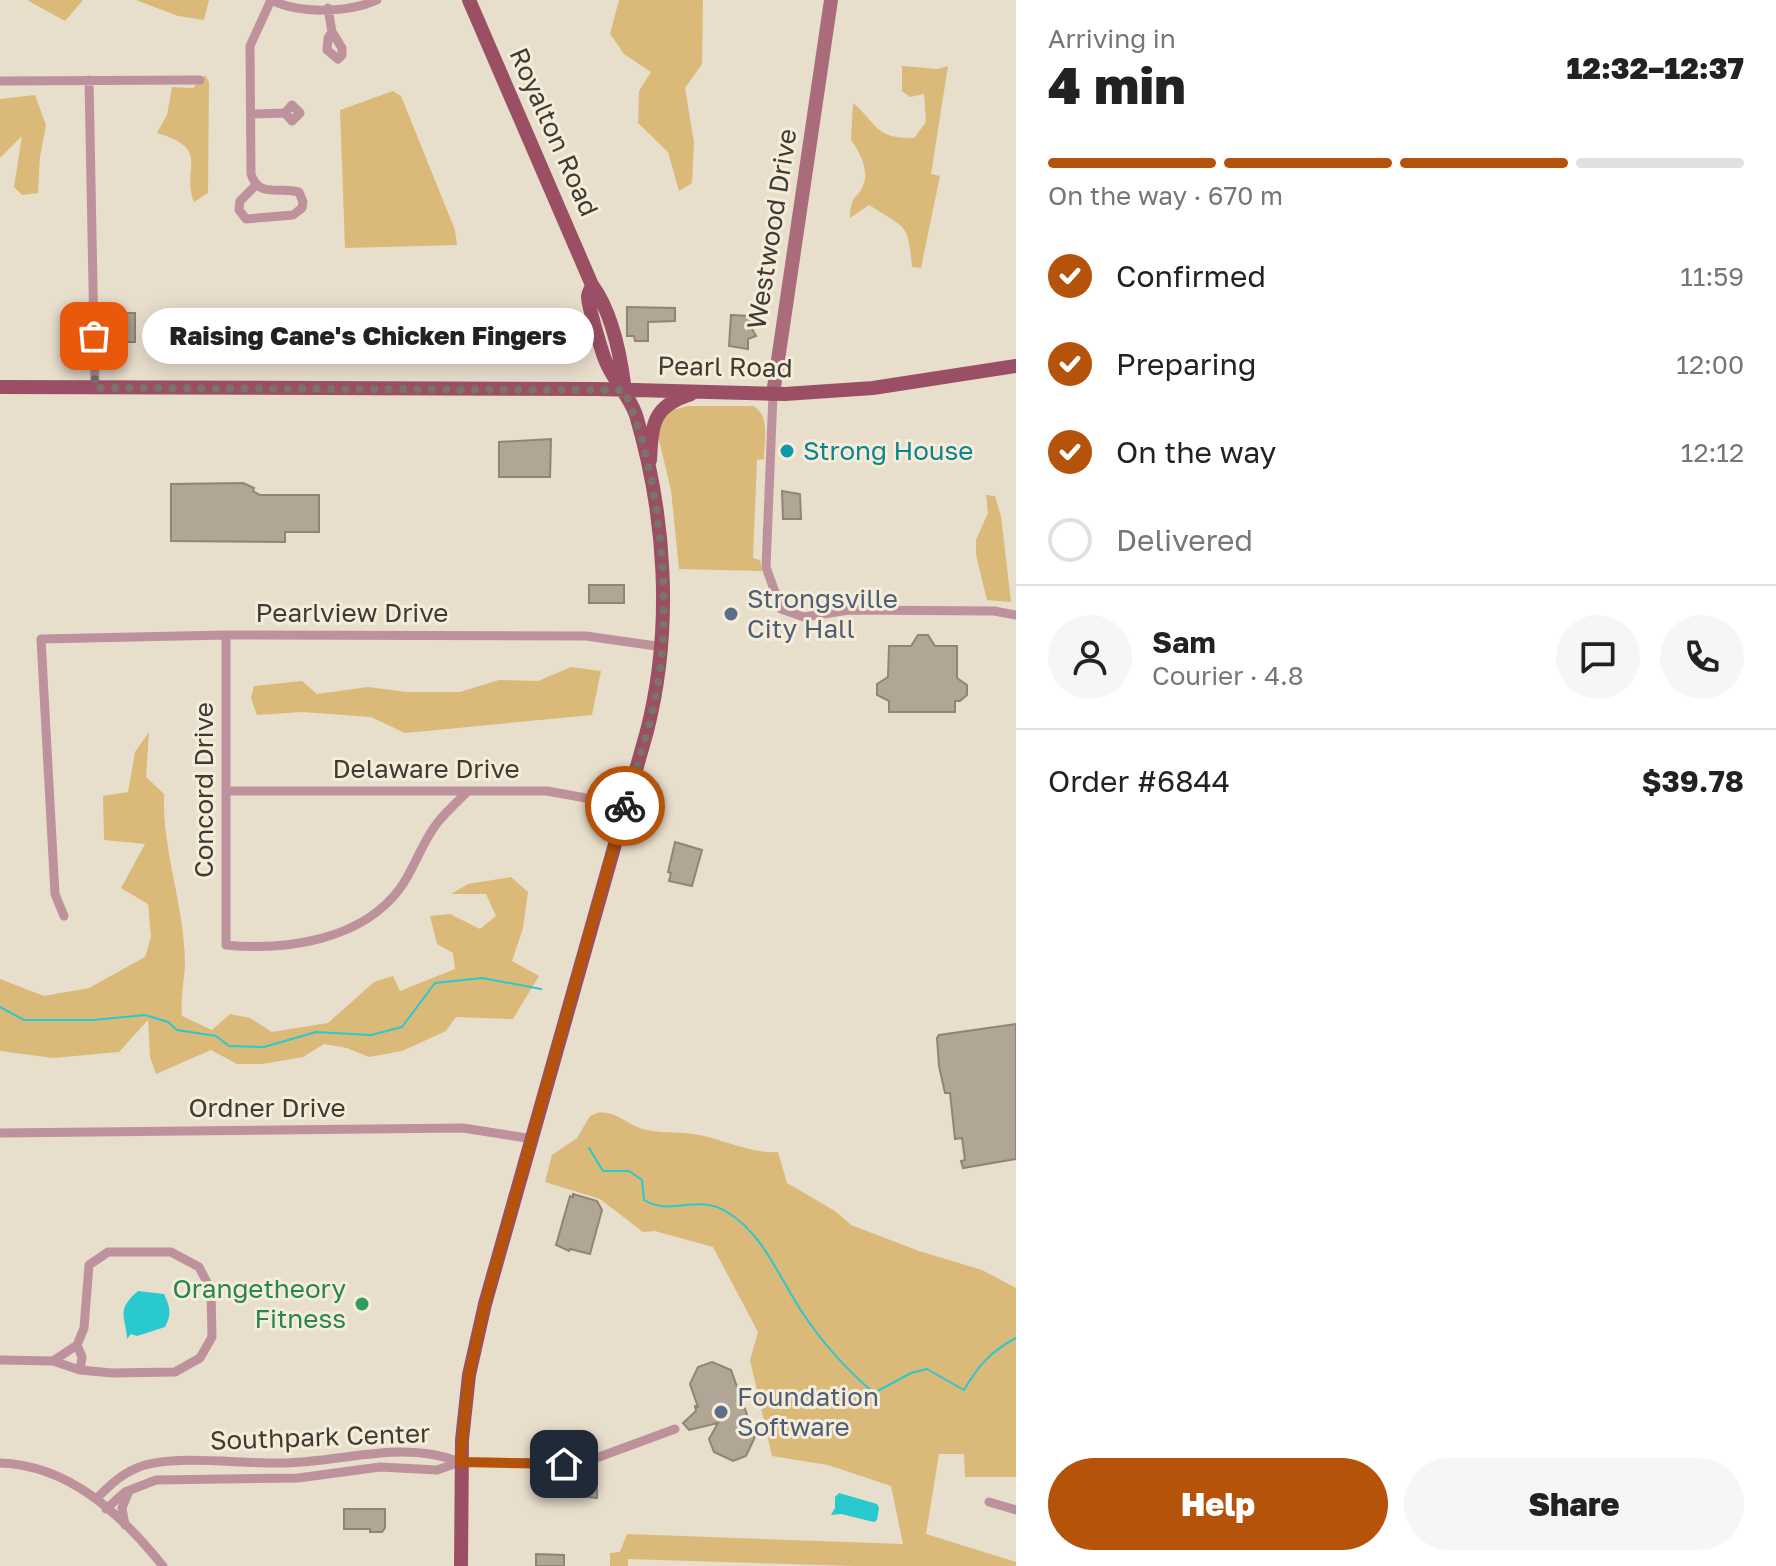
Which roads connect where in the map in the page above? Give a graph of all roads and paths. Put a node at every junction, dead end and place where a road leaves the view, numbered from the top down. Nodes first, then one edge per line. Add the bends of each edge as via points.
1 (271, 0) edge
2 (377, 0) edge
3 (469, 0) edge
4 (831, 0) edge
5 (328, 8) junction
6 (332, 32) dead end
7 (89, 80) junction
8 (200, 80) dead end
9 (0, 81) edge
10 (285, 113) dead end
11 (251, 114) junction
12 (256, 185) junction
13 (1016, 366) edge
14 (0, 387) edge
15 (95, 388) junction
16 (624, 390) junction
17 (699, 391) junction
18 (773, 394) junction
19 (649, 476) junction
20 (1016, 615) edge
21 (226, 635) junction
22 (663, 647) junction
23 (226, 791) junction
24 (468, 791) junction
25 (625, 805) junction
26 (64, 916) dead end
27 (0, 1133) edge
28 (533, 1139) junction
29 (77, 1345) junction
30 (0, 1360) edge
31 (53, 1361) junction
32 (80, 1370) junction
33 (675, 1429) dead end
34 (460, 1462) junction
35 (0, 1463) edge
36 (129, 1491) junction
37 (96, 1499) junction
38 (989, 1502) dead end
39 (106, 1509) junction
40 (1016, 1510) edge
41 (125, 1527) junction
42 (163, 1566) edge
43 (461, 1566) edge

1 - 5 street via 283,6
1 - 11 street via 250,46
2 - 5 street
3 - 16 main road, Royalton Road via 592,285 588,297 606,363
4 - 18 street, Westwood Drive
5 - 6 street
7 - 8 street
7 - 9 street
7 - 15 street
10 - 11 street
11 - 12 street via 251,174
12 - 12 street via 269,191 297,191 302,208 293,215 246,219 240,201
13 - 18 main road, Pearl Road via 873,388
14 - 15 main road, Pearl Road
15 - 16 main road, Pearl Road
16 - 17 main road, Pearl Road
16 - 19 main road, Royalton Road
17 - 18 main road, Pearl Road
17 - 19 main road via 669,402 656,416
18 - 20 street, Westwood Drive via 766,567 781,609 804,617 849,610
19 - 22 main road, Royalton Road via 663,576
21 - 22 street, Pearlview Drive via 586,636
21 - 23 street, Concord Drive
21 - 26 street, Pearlview Drive via 41,639 55,894
22 - 25 main road, Royalton Road via 656,698
23 - 24 street, Delaware Drive
23 - 24 street, Concord Drive via 226,945 255,948 355,927 383,907 402,886 437,823
24 - 25 street, Delaware Drive via 547,791
25 - 28 main road, Royalton Road
27 - 28 street, Ordner Drive via 463,1128
28 - 34 main road, Royalton Road via 485,1304 469,1375
29 - 31 street
29 - 32 street
29 - 32 street via 84,1328 89,1265 108,1252 171,1252 199,1267 211,1290 212,1337 200,1358 175,1372
30 - 31 street
31 - 32 street
33 - 34 street via 575,1463
34 - 36 street, Southpark Center via 437,1470 380,1467 302,1478 161,1479
34 - 37 street, Southpark Center via 437,1453 384,1452 283,1463 154,1463 122,1475
34 - 43 main road, Royalton Road
35 - 37 street via 51,1471
36 - 39 street, Southpark Center
36 - 41 street via 122,1508
37 - 39 street
38 - 40 street
39 - 41 street
41 - 42 street

